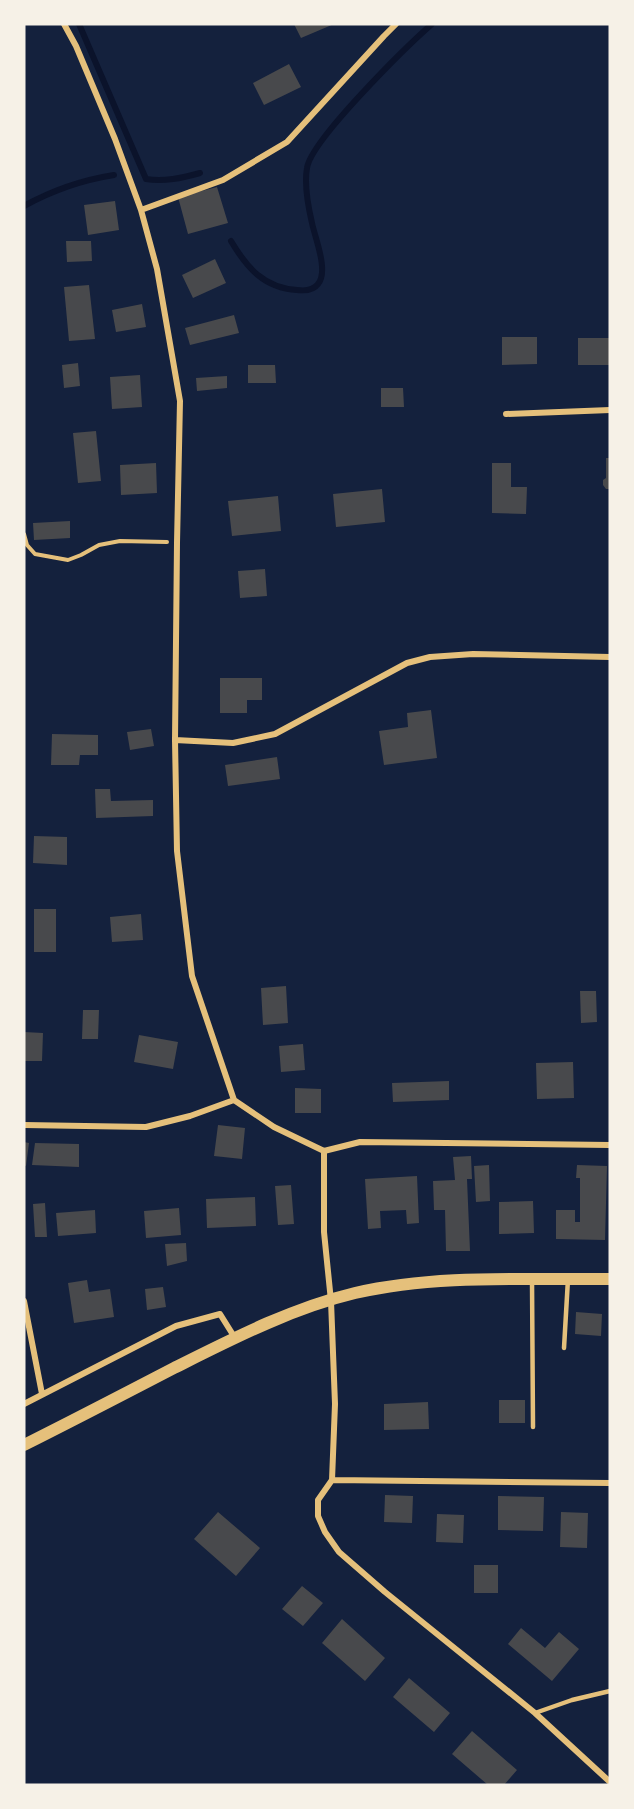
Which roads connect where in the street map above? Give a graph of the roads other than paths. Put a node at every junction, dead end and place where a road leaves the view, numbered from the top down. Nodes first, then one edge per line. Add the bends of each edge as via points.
1 (64, 24) edge
2 (396, 24) edge
3 (141, 210) junction
4 (610, 410) edge
5 (506, 414) dead end
6 (610, 657) edge
7 (175, 740) junction
8 (234, 1100) junction
9 (24, 1125) edge
10 (610, 1145) edge
11 (324, 1151) junction
12 (610, 1279) edge
13 (532, 1280) junction
14 (568, 1280) junction
15 (24, 1301) edge
16 (331, 1301) junction
17 (235, 1338) junction
18 (564, 1348) dead end
19 (42, 1394) junction
20 (24, 1404) edge
21 (534, 1427) dead end
22 (24, 1445) edge
23 (332, 1480) junction
24 (610, 1483) edge
25 (610, 1691) edge
26 (535, 1713) junction
27 (610, 1782) edge

1 - 3 street via 115,139
2 - 3 street via 287,142 223,180
3 - 7 street via 157,269 180,401
4 - 5 street
6 - 7 street via 430,657 407,663 275,734 233,742
7 - 8 street via 177,851 192,976
8 - 9 street via 146,1127
8 - 11 street via 274,1127
10 - 11 street via 360,1142
11 - 16 street via 324,1232
12 - 14 main road
13 - 14 main road
13 - 16 main road via 414,1284
13 - 21 lane
14 - 18 lane
15 - 19 street
16 - 17 main road
16 - 23 street via 335,1404
17 - 19 street via 220,1314 176,1326
17 - 22 main road
19 - 20 street
23 - 24 street
23 - 26 street via 318,1500 318,1516 339,1552
25 - 26 lane
26 - 27 street

